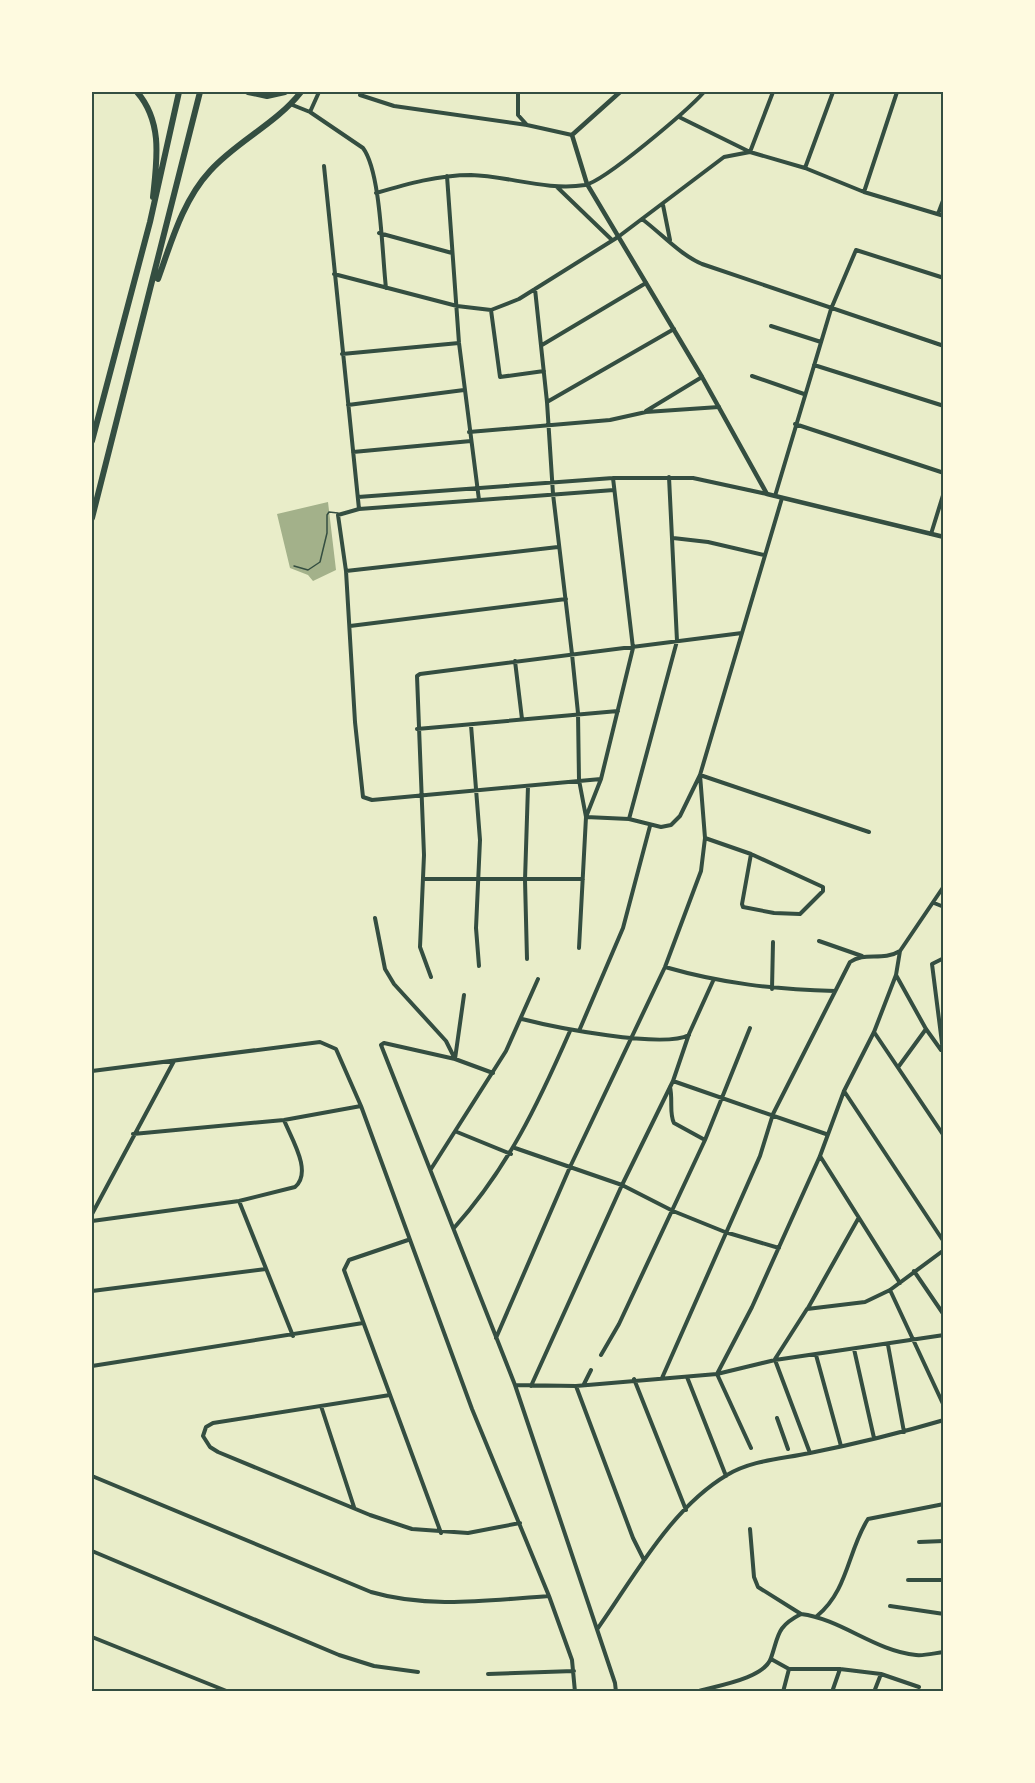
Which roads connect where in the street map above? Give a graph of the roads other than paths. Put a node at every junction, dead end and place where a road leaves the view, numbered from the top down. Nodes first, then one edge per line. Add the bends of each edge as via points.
1 (137, 92) edge
2 (179, 92) edge
3 (200, 92) edge
4 (248, 92) edge
5 (285, 92) edge
6 (301, 92) edge
7 (319, 92) edge
8 (518, 92) edge
9 (620, 92) edge
10 (704, 92) edge
11 (773, 92) edge
12 (833, 92) edge
13 (897, 92) edge
14 (360, 95) dead end
15 (290, 104) junction
16 (310, 112) junction
17 (680, 117) junction
18 (527, 125) junction
19 (572, 135) junction
20 (750, 152) junction
21 (324, 166) dead end
22 (805, 168) junction
23 (447, 176) junction
24 (588, 184) junction
25 (556, 186) junction
26 (864, 192) junction
27 (376, 193) junction
28 (944, 198) edge
29 (663, 205) junction
30 (941, 215) edge
31 (642, 219) junction
32 (150, 222) junction
33 (379, 233) junction
34 (618, 237) junction
35 (612, 240) junction
36 (670, 240) junction
37 (452, 253) junction
38 (334, 274) junction
39 (944, 278) edge
40 (646, 283) junction
41 (386, 288) junction
42 (535, 289) junction
43 (457, 306) junction
44 (831, 309) junction
45 (491, 310) junction
46 (146, 311) junction
47 (771, 326) dead end
48 (674, 329) junction
49 (821, 342) junction
50 (459, 343) junction
51 (542, 345) junction
52 (944, 346) edge
53 (342, 354) junction
54 (814, 365) junction
55 (544, 371) junction
56 (752, 376) dead end
57 (702, 377) junction
58 (464, 390) junction
59 (804, 394) junction
60 (547, 402) junction
61 (348, 405) junction
62 (944, 406) edge
63 (719, 407) junction
64 (646, 412) junction
65 (795, 424) junction
66 (548, 425) junction
67 (469, 432) junction
68 (92, 441) edge
69 (471, 441) junction
70 (353, 452) junction
71 (944, 474) edge
72 (669, 477) junction
73 (613, 478) junction
74 (552, 481) junction
75 (477, 486) junction
76 (614, 490) junction
77 (944, 492) edge
78 (553, 494) junction
79 (767, 494) junction
80 (775, 496) junction
81 (358, 497) junction
82 (782, 498) junction
83 (479, 500) junction
84 (359, 509) junction
85 (338, 513) junction
86 (92, 518) edge
87 (931, 534) junction
88 (944, 537) edge
89 (673, 538) junction
90 (558, 546) junction
91 (764, 555) junction
92 (294, 566) dead end
93 (346, 571) junction
94 (566, 599) junction
95 (350, 626) junction
96 (742, 633) junction
97 (677, 641) junction
98 (633, 648) junction
99 (573, 654) junction
100 (515, 661) junction
101 (618, 711) junction
102 (578, 712) junction
103 (522, 719) junction
104 (471, 724) junction
105 (417, 729) junction
106 (700, 775) junction
107 (601, 779) junction
108 (579, 780) junction
109 (528, 786) junction
110 (477, 792) junction
111 (421, 796) junction
112 (586, 817) junction
113 (629, 819) junction
114 (650, 826) junction
115 (869, 832) dead end
116 (705, 838) junction
117 (751, 854) junction
118 (479, 878) junction
119 (423, 879) junction
120 (583, 879) junction
121 (525, 880) junction
122 (944, 886) edge
123 (934, 903) junction
124 (944, 907) edge
125 (375, 918) dead end
126 (819, 941) dead end
127 (773, 942) dead end
128 (579, 948) dead end
129 (900, 951) junction
130 (862, 956) junction
131 (944, 958) edge
132 (527, 959) dead end
133 (479, 966) dead end
134 (664, 967) junction
135 (896, 975) junction
136 (431, 977) dead end
137 (538, 979) dead end
138 (713, 981) junction
139 (772, 988) junction
140 (835, 991) junction
141 (464, 995) dead end
142 (522, 1019) junction
143 (750, 1028) dead end
144 (926, 1029) junction
145 (570, 1031) junction
146 (579, 1031) junction
147 (874, 1032) junction
148 (689, 1034) junction
149 (631, 1036) junction
150 (943, 1052) edge
151 (455, 1059) junction
152 (174, 1060) junction
153 (899, 1066) junction
154 (92, 1071) edge
155 (493, 1073) junction
156 (673, 1082) junction
157 (670, 1086) junction
158 (844, 1091) junction
159 (724, 1097) junction
160 (361, 1106) junction
161 (773, 1114) junction
162 (284, 1120) junction
163 (457, 1132) junction
164 (133, 1134) junction
165 (826, 1134) junction
166 (944, 1136) edge
167 (705, 1140) junction
168 (515, 1148) junction
169 (511, 1154) junction
170 (820, 1156) junction
171 (570, 1167) junction
172 (431, 1170) junction
173 (622, 1185) junction
174 (238, 1201) junction
175 (673, 1211) junction
176 (92, 1214) edge
177 (858, 1219) junction
178 (92, 1221) edge
179 (454, 1228) junction
180 (725, 1232) junction
181 (408, 1240) junction
182 (944, 1242) edge
183 (779, 1248) junction
184 (944, 1250) edge
185 (266, 1269) junction
186 (914, 1271) junction
187 (900, 1283) junction
188 (890, 1290) junction
189 (92, 1291) edge
190 (807, 1309) junction
191 (944, 1315) edge
192 (363, 1323) junction
193 (944, 1335) edge
194 (293, 1336) junction
195 (495, 1340) junction
196 (914, 1340) junction
197 (888, 1345) junction
198 (854, 1349) junction
199 (601, 1355) dead end
200 (816, 1355) junction
201 (775, 1360) junction
202 (92, 1366) edge
203 (591, 1370) dead end
204 (717, 1374) junction
205 (687, 1377) junction
206 (662, 1378) junction
207 (634, 1379) junction
208 (515, 1385) junction
209 (584, 1385) junction
210 (531, 1386) junction
211 (576, 1386) junction
212 (390, 1395) junction
213 (321, 1406) junction
214 (944, 1406) edge
215 (777, 1418) dead end
216 (944, 1420) edge
217 (904, 1432) junction
218 (874, 1438) junction
219 (842, 1446) junction
220 (751, 1448) dead end
221 (788, 1449) dead end
222 (810, 1453) junction
223 (92, 1476) edge
224 (726, 1476) junction
225 (944, 1504) edge
226 (354, 1508) junction
227 (686, 1510) junction
228 (520, 1523) junction
229 (750, 1529) dead end
230 (441, 1533) junction
231 (944, 1541) edge
232 (919, 1542) dead end
233 (92, 1551) edge
234 (644, 1560) junction
235 (908, 1580) dead end
236 (944, 1580) edge
237 (549, 1596) junction
238 (890, 1606) dead end
239 (801, 1614) junction
240 (944, 1614) edge
241 (817, 1616) junction
242 (597, 1629) junction
243 (92, 1637) edge
244 (944, 1652) edge
245 (771, 1659) junction
246 (789, 1669) junction
247 (840, 1669) junction
248 (574, 1671) junction
249 (418, 1672) dead end
250 (488, 1674) dead end
251 (881, 1674) junction
252 (919, 1687) dead end
253 (229, 1692) edge
254 (575, 1692) edge
255 (616, 1692) edge
256 (695, 1692) edge
257 (783, 1692) edge
258 (832, 1692) edge
259 (874, 1692) edge

1 - 32 highway via 151,115 156,137
2 - 32 highway
3 - 46 highway
4 - 5 highway via 267,96
6 - 15 highway
7 - 16 street
8 - 18 street via 518,115
9 - 19 street
10 - 17 street
11 - 20 street
12 - 22 street
13 - 26 street
14 - 18 street via 394,106
15 - 16 street
15 - 46 highway via 218,163 202,181 178,225
16 - 27 street via 363,148 370,159
17 - 20 street
17 - 24 street
18 - 19 street
19 - 24 street
20 - 22 street
20 - 29 street via 724,157
21 - 38 street
22 - 26 street
23 - 25 street via 472,175
23 - 27 street
23 - 37 street
24 - 25 street
24 - 34 street
25 - 35 street
26 - 30 street
27 - 33 street
28 - 30 street
29 - 31 street
29 - 36 street
31 - 34 street
31 - 36 street
32 - 68 highway
33 - 37 street
33 - 41 street
34 - 35 street
34 - 40 street
35 - 42 street
36 - 44 street via 702,264
37 - 43 street
38 - 41 street
38 - 53 street
39 - 44 street via 856,250
40 - 48 street
40 - 51 street
41 - 43 street
42 - 45 street
42 - 51 street
43 - 45 street
43 - 50 street
44 - 49 street
44 - 52 street
45 - 55 street via 501,377
46 - 86 highway
47 - 49 street
48 - 57 street
48 - 60 street
49 - 54 street
50 - 53 street
50 - 58 street
51 - 55 street
53 - 61 street
54 - 59 street
54 - 62 street
55 - 60 street
56 - 59 street
57 - 63 street
57 - 64 street
58 - 61 street
58 - 67 street
59 - 65 street
60 - 66 street
61 - 70 street
63 - 64 street
63 - 79 street
64 - 66 street via 610,420
65 - 71 street
65 - 80 street
66 - 67 street
66 - 74 street
67 - 69 street
69 - 70 street
69 - 75 street
70 - 81 street
72 - 73 street
72 - 79 street via 693,478
72 - 89 street
73 - 74 street
73 - 76 street
74 - 75 street
74 - 78 street
75 - 81 street
75 - 83 street
76 - 78 street
76 - 98 street
77 - 87 street
78 - 83 street
78 - 90 street
79 - 80 street
80 - 82 street
81 - 84 street
82 - 87 street
82 - 91 street
83 - 84 street
84 - 85 street
85 - 92 lane via 327,515 325,546 315,568
85 - 93 street
87 - 88 street
89 - 91 street
89 - 97 street
90 - 93 street
90 - 94 street
91 - 96 street
93 - 95 street
94 - 95 street
94 - 99 street
95 - 111 street via 363,797 372,800
96 - 97 street
96 - 106 street
97 - 98 street
97 - 113 street
98 - 99 street
98 - 101 street
99 - 100 street
99 - 102 street
100 - 103 street
100 - 105 street via 417,676
101 - 102 street
101 - 107 street
102 - 103 street
102 - 108 street
103 - 104 street
104 - 105 street
104 - 110 street
105 - 111 street
106 - 114 street via 680,816 671,825
106 - 115 street
106 - 116 street
107 - 108 street
107 - 112 street
108 - 109 street
108 - 112 street
109 - 110 street
109 - 121 street
110 - 111 street
110 - 118 street
111 - 119 street
112 - 113 street
112 - 120 street
113 - 114 street
114 - 146 street via 623,928
116 - 117 street
116 - 134 street via 701,871
117 - 117 street via 743,907 800,914 823,891 823,887
118 - 119 street
118 - 121 street
118 - 133 street
119 - 136 street via 420,947
120 - 121 street
120 - 128 street
121 - 132 street
122 - 123 street
123 - 124 street
123 - 129 street
125 - 151 street via 385,969 446,1041
126 - 130 street
127 - 139 street
129 - 130 street via 885,958
129 - 135 street
130 - 140 street via 850,962
131 - 150 street via 932,964
134 - 138 street
134 - 149 street
135 - 144 street
135 - 147 street
137 - 142 street
138 - 139 street
138 - 148 street
139 - 140 street
140 - 161 street
141 - 151 street
142 - 145 street
142 - 155 street
143 - 159 street
144 - 150 street
144 - 153 street
145 - 146 street
145 - 168 street
146 - 149 street
147 - 153 street
147 - 158 street
148 - 149 street via 672,1040
148 - 156 street
149 - 171 street
151 - 155 street
151 - 172 street via 381,1045
152 - 154 street
152 - 160 street via 329,1044 336,1049
152 - 164 street
153 - 166 street
155 - 163 street
156 - 157 street
156 - 159 street
157 - 167 street via 671,1119
157 - 173 street
158 - 165 street
158 - 182 street
159 - 161 street
159 - 167 street
160 - 162 street
160 - 181 street
161 - 165 street
161 - 180 street via 760,1156
162 - 164 street
162 - 174 street via 304,1172 302,1181 295,1187
163 - 169 street
163 - 172 street
164 - 176 street
165 - 170 street
167 - 175 street
168 - 169 street
168 - 171 street
169 - 179 street via 482,1197
170 - 177 street
170 - 183 street
171 - 173 street
171 - 195 street
172 - 179 street
173 - 175 street
173 - 210 street
174 - 178 street
174 - 185 street
175 - 180 street
175 - 199 street
177 - 187 street
177 - 190 street
179 - 195 street
180 - 183 street
180 - 206 street
181 - 192 street via 348,1260 345,1277
181 - 228 street
183 - 204 street
184 - 186 street
185 - 189 street
185 - 194 street
186 - 187 street
186 - 191 street
187 - 188 street
188 - 190 street via 865,1302
188 - 196 street
190 - 201 street
192 - 194 street
192 - 212 street
193 - 196 street
194 - 202 street
195 - 208 street
196 - 197 street
196 - 214 street
197 - 198 street
197 - 217 street
198 - 200 street
198 - 218 street
200 - 201 street
200 - 219 street
201 - 204 street
201 - 222 street
203 - 209 street
204 - 205 street
204 - 220 street
205 - 206 street
205 - 224 street
206 - 207 street
207 - 209 street
207 - 227 street
208 - 210 street
208 - 242 street
209 - 211 street
210 - 211 street
211 - 234 street
212 - 213 street
212 - 230 street
213 - 226 street
213 - 226 street via 213,1423 206,1427 204,1436 218,1452
215 - 221 street
216 - 217 street
217 - 218 street
218 - 219 street
219 - 222 street
222 - 224 street via 762,1461
223 - 237 street via 391,1598 437,1603
224 - 227 street
225 - 241 street via 868,1519 841,1585 828,1607
226 - 230 street via 390,1523
227 - 234 street via 677,1516
228 - 230 street via 491,1530
228 - 237 street
229 - 239 street via 758,1587
231 - 232 street
233 - 249 street via 339,1655 374,1666
234 - 242 street
235 - 236 street
237 - 248 street
238 - 240 street
239 - 241 street
239 - 245 street via 782,1628
241 - 244 street via 905,1653 916,1656
242 - 255 street
243 - 253 street
245 - 246 street
245 - 256 street via 759,1672 746,1678
246 - 247 street
246 - 257 street
247 - 251 street
247 - 258 street
248 - 250 street
248 - 254 street
251 - 252 street
251 - 259 street

